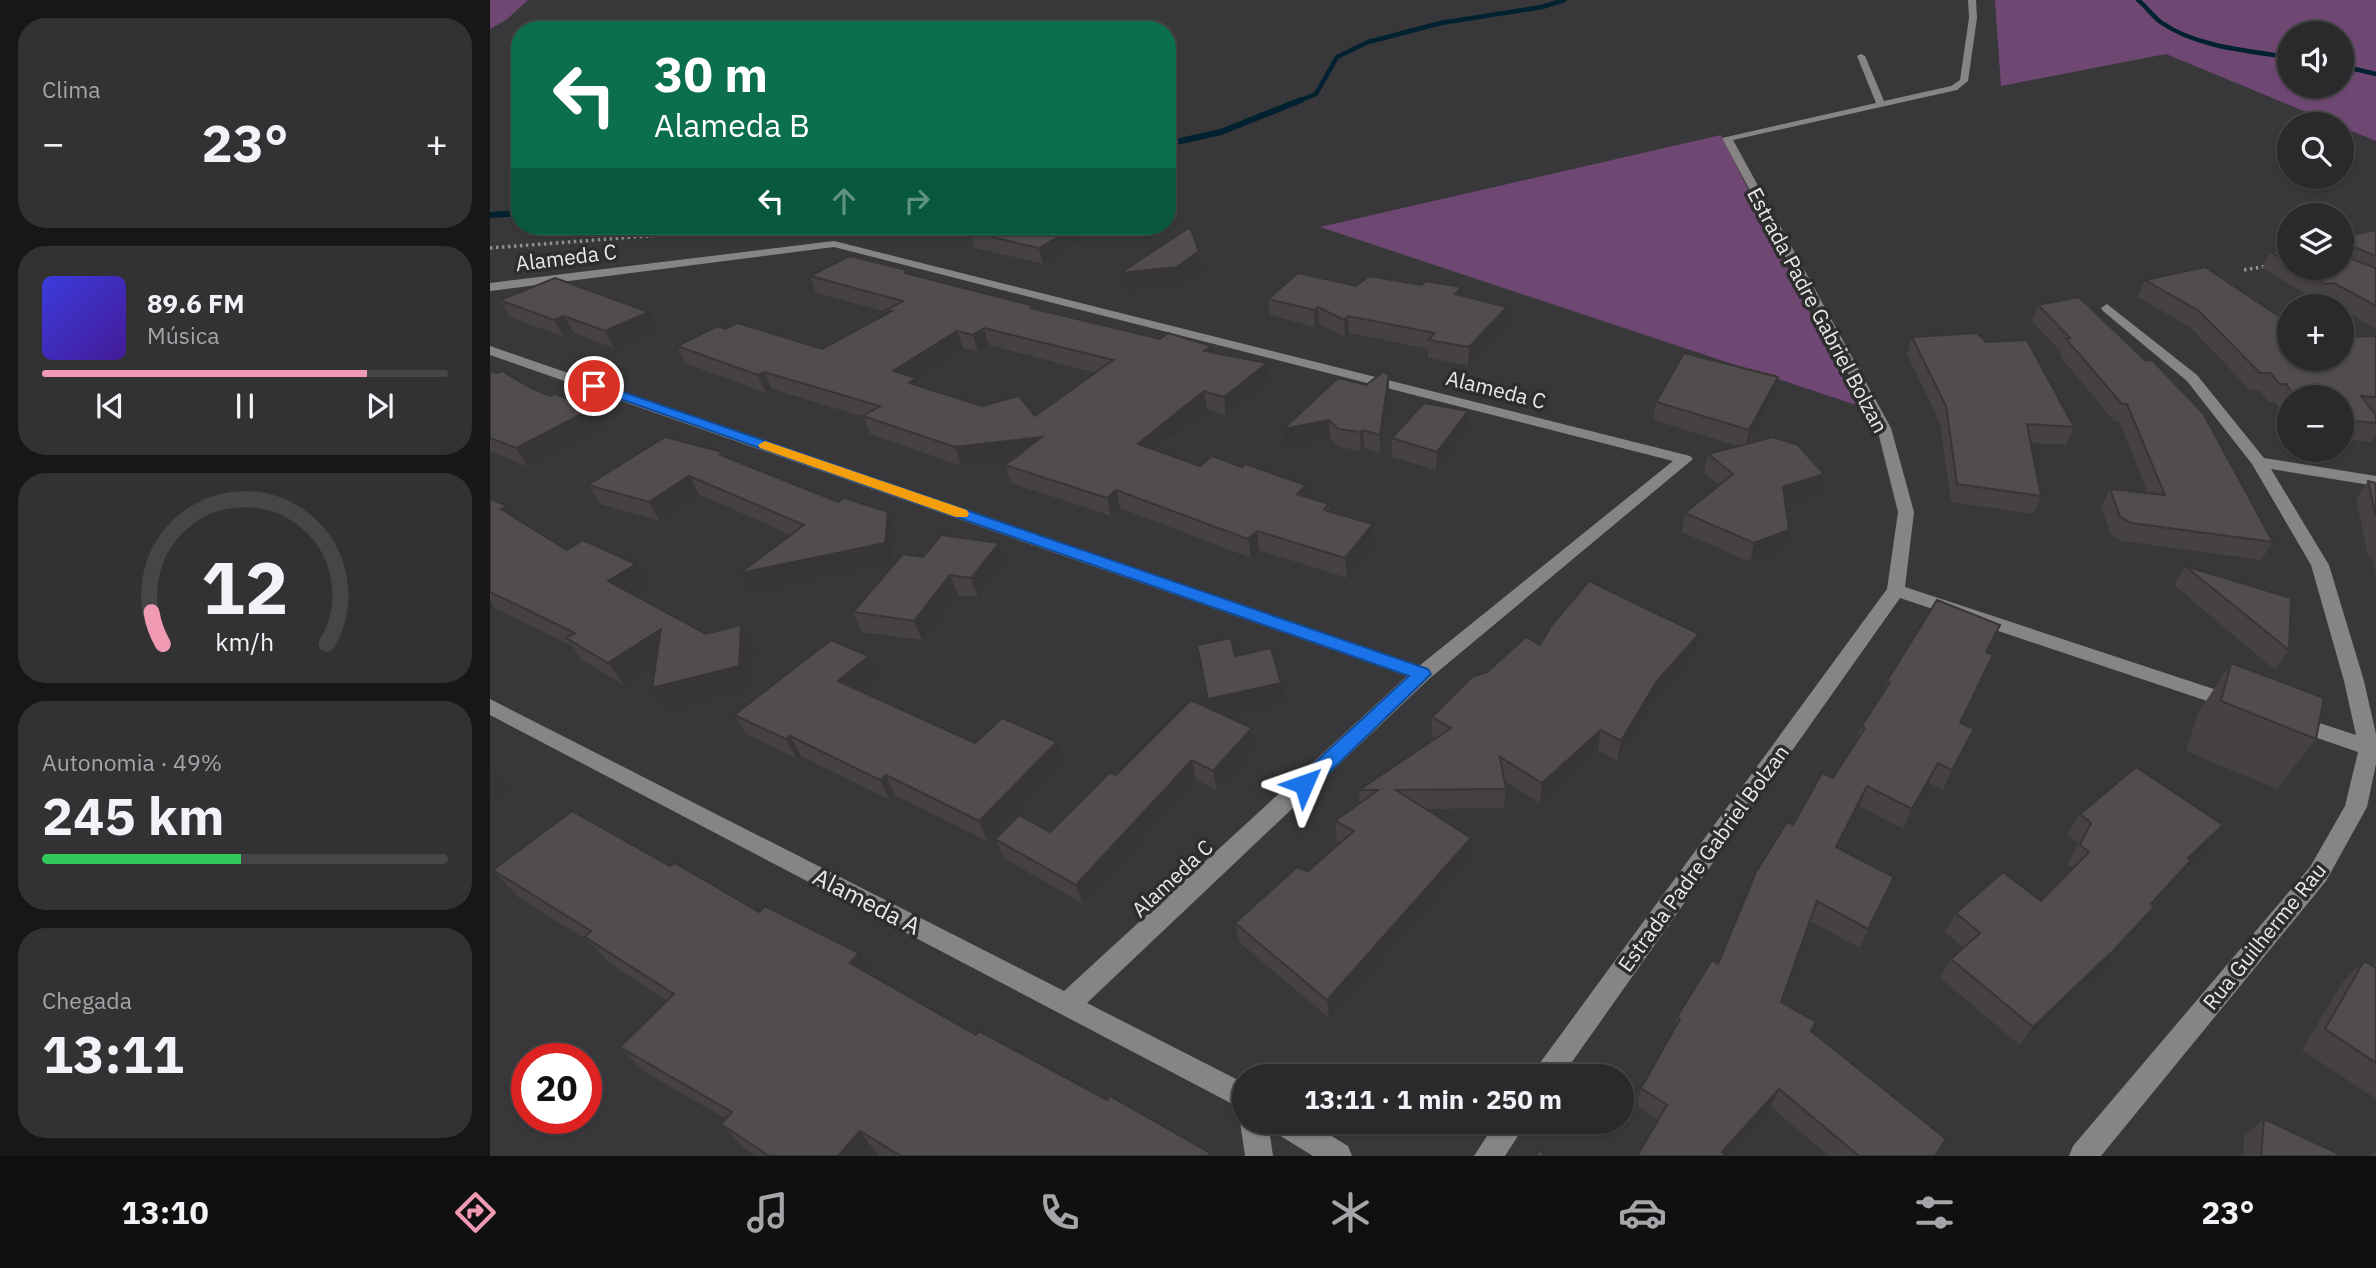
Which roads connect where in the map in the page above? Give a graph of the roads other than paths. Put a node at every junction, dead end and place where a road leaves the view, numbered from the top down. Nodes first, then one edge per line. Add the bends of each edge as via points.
1 (1972, 0) edge
2 (1861, 56) dead end
3 (1880, 102) junction
4 (490, 287) edge
5 (2107, 308) dead end
6 (490, 350) edge
7 (2259, 462) junction
8 (2376, 481) edge
9 (1896, 590) junction
10 (1422, 674) junction
11 (490, 706) edge
12 (2251, 709) edge
13 (2277, 717) edge
14 (2373, 749) edge
15 (1067, 1005) junction
16 (1555, 1064) edge
17 (1232, 1091) edge
18 (1256, 1134) edge
19 (1303, 1134) edge
20 (1504, 1134) edge
21 (1259, 1156) edge
22 (1338, 1156) edge
23 (1488, 1156) edge
24 (2083, 1156) edge

1 - 3 street, Estrada Padre Gabriel Bolzan via 1964,81 1954,88
2 - 3 street
3 - 9 street, Estrada Padre Gabriel Bolzan via 1727,138 1884,428 1906,512
4 - 10 street, Alameda C via 834,244 1685,459
5 - 7 street, Rua Guilherme Rau via 2192,378
6 - 10 street
7 - 8 street
7 - 14 street, Rua Guilherme Rau via 2320,565
9 - 12 street
9 - 16 street, Estrada Padre Gabriel Bolzan
10 - 15 street, Alameda C
11 - 15 street, Alameda A
13 - 14 street
14 - 24 street, Rua Guilherme Rau via 2356,807 2318,874
15 - 17 street, Alameda A
18 - 21 street
19 - 22 street
20 - 23 street

